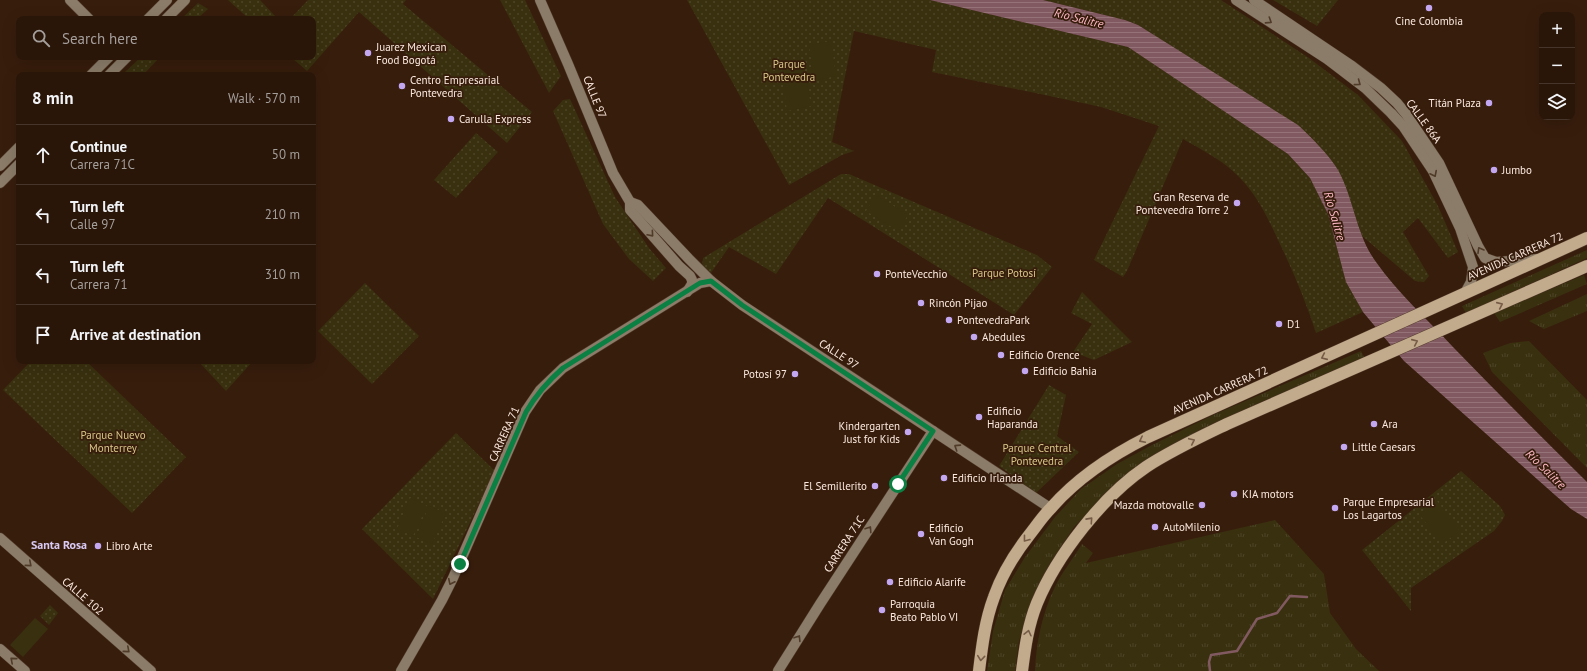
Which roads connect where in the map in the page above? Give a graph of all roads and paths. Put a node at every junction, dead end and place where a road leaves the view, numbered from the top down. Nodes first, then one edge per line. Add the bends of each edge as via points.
1 (70, 0) edge
2 (167, 0) edge
3 (185, 0) edge
4 (540, 0) edge
5 (1236, 0) edge
6 (1254, 0) edge
7 (86, 16) edge
8 (151, 16) edge
9 (169, 16) edge
10 (107, 60) edge
11 (124, 60) edge
12 (94, 72) edge
13 (112, 72) edge
14 (16, 150) edge
15 (0, 166) edge
16 (16, 167) edge
17 (0, 183) edge
18 (630, 202) junction
19 (1584, 239) edge
20 (1541, 259) junction
21 (1586, 267) edge
22 (711, 281) junction
23 (687, 292) junction
24 (1465, 293) junction
25 (933, 431) junction
26 (1050, 508) junction
27 (0, 538) edge
28 (0, 649) edge
29 (25, 671) edge
30 (151, 671) edge
31 (401, 671) edge
32 (778, 671) edge
33 (979, 671) edge
34 (1022, 671) edge

1 - 7 street
2 - 8 street
3 - 9 street
4 - 18 street, CALLE 97 via 613,173
5 -> 24 street, CALLE 86A via 1327,59 1365,88 1403,126 1433,171 1460,228 1473,267 1471,282
20 -> 6 street, CALLE 86A via 1496,262 1485,258 1439,163 1402,109 1381,88 1352,66
10 - 12 street
11 - 13 street
14 - 15 street
16 - 17 street
18 - 22 street, CALLE 97 via 638,205
18 -> 23 street, CALLE 97 via 630,210 692,280
19 - 20 highway, AVENIDA CARRERA 72
20 - 24 highway, AVENIDA CARRERA 72
34 -> 21 highway via 1032,619 1052,573 1088,522 1127,481 1145,468 1175,449 1227,424
22 - 23 street, CARRERA 71 via 700,283
22 - 25 street, CALLE 97 via 742,305
23 -> 31 street, CARRERA 71 via 563,368 540,390 526,412 450,584
24 -> 26 highway, AVENIDA CARRERA 72 via 1133,444 1086,475
26 -> 25 street, CALLE 97
32 -> 25 street, CARRERA 71C
26 -> 33 highway, AVENIDA CARRERA 72 via 1011,560 994,596 984,632
27 -> 30 street, CALLE 102
29 -> 28 street

